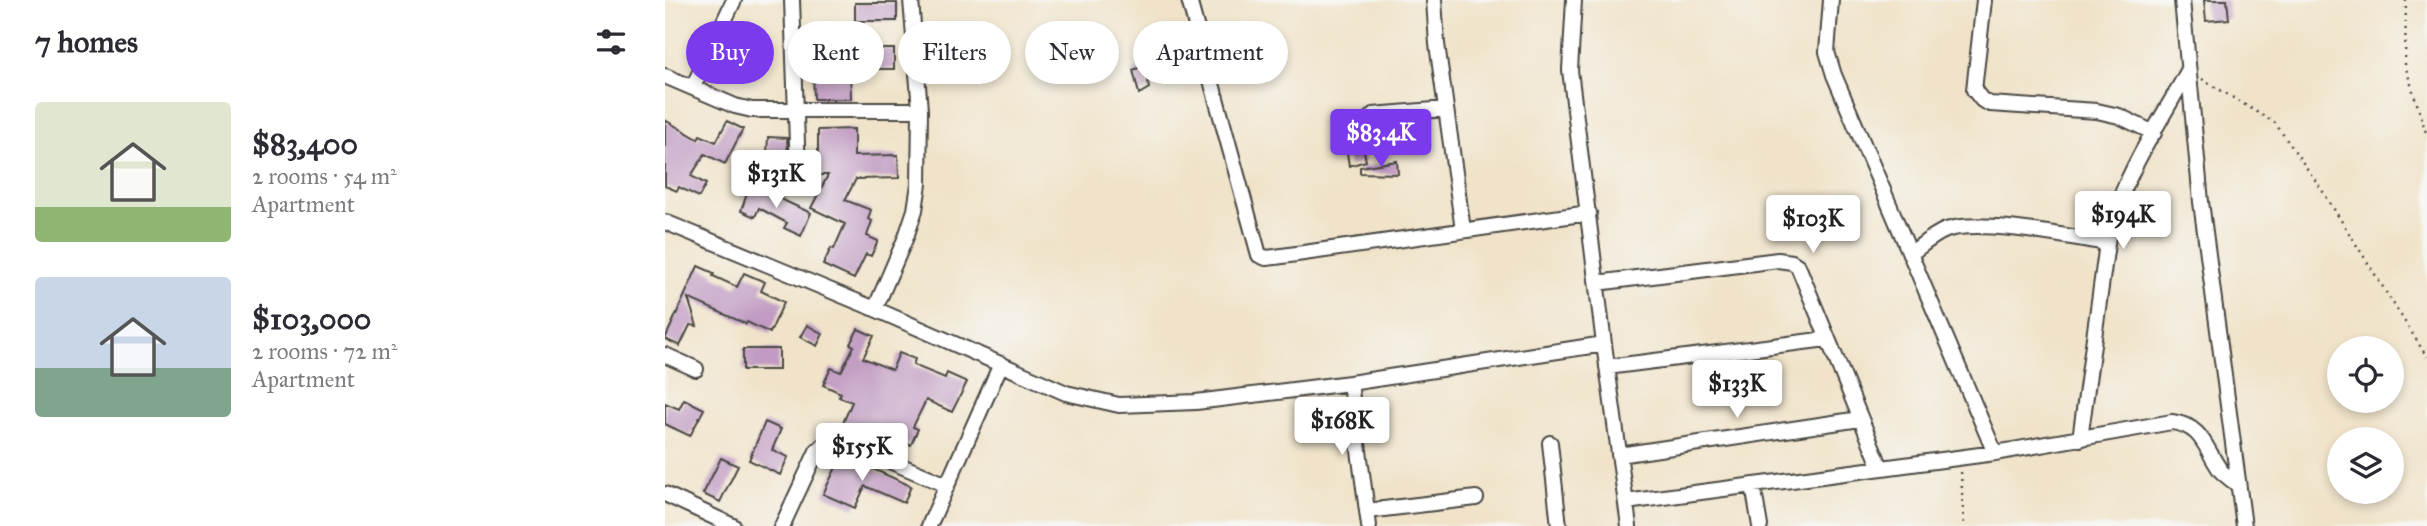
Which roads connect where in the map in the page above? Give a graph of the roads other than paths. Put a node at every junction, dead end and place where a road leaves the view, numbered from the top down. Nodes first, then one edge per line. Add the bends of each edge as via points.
1 (734, 0) edge
2 (792, 0) edge
3 (911, 0) edge
4 (1189, 0) edge
5 (1434, 0) edge
6 (1574, 0) edge
7 (1831, 0) edge
8 (1984, 0) edge
9 (2182, 0) edge
10 (2188, 71) junction
11 (665, 76) edge
12 (692, 87) junction
13 (1446, 109) junction
14 (920, 110) junction
15 (796, 111) junction
16 (2154, 133) junction
17 (1359, 139) dead end
18 (798, 172) dead end
19 (1589, 214) junction
20 (665, 222) edge
21 (1463, 230) junction
22 (2107, 243) junction
23 (1910, 254) junction
24 (1597, 283) junction
25 (875, 309) junction
26 (1826, 339) junction
27 (1604, 344) junction
28 (665, 355) edge
29 (1001, 364) junction
30 (1607, 367) junction
31 (696, 369) dead end
32 (1350, 383) junction
33 (1860, 419) junction
34 (2080, 439) junction
35 (1550, 443) dead end
36 (1995, 453) junction
37 (1619, 455) junction
38 (1881, 468) junction
39 (947, 485) junction
40 (1753, 485) junction
41 (2238, 485) junction
42 (665, 494) edge
43 (1476, 498) dead end
44 (1626, 502) junction
45 (1368, 519) edge
46 (733, 526) edge
47 (782, 526) edge
48 (929, 526) edge
49 (1559, 526) edge
50 (1629, 526) edge
51 (1760, 526) edge
52 (2244, 526) edge

1 - 12 street
2 - 15 street
3 - 14 street
4 - 21 street via 1259,255 1275,257
5 - 13 street
6 - 19 street via 1570,70
7 - 23 street via 1827,52
8 - 16 street via 1974,90 1982,100 2097,111
9 - 10 street
10 - 16 street
10 - 41 street
11 - 12 street
12 - 15 street via 752,110
13 - 17 street via 1373,115
13 - 21 street
14 - 15 street
14 - 25 street via 915,210
15 - 18 street
16 - 22 street via 2119,197
19 - 21 street
19 - 24 street
20 - 25 street
22 - 23 street via 1983,226 1959,227 1943,231
22 - 34 street
23 - 36 street
24 - 26 street via 1777,260 1792,262 1798,266
24 - 27 street
25 - 29 street
26 - 30 street
26 - 33 street
27 - 30 street
27 - 32 street
28 - 31 street
29 - 32 street via 1066,393 1119,405 1196,402
29 - 39 street
30 - 37 street
32 - 45 street
33 - 37 street
33 - 38 street
34 - 36 street
34 - 41 street via 2149,425 2185,424
35 - 49 street
36 - 38 street
37 - 44 street
38 - 40 street
39 - 47 street via 844,442 828,441 817,451
39 - 48 street
40 - 44 street
40 - 51 street
41 - 52 street
42 - 46 street
43 - 45 street
44 - 50 street

